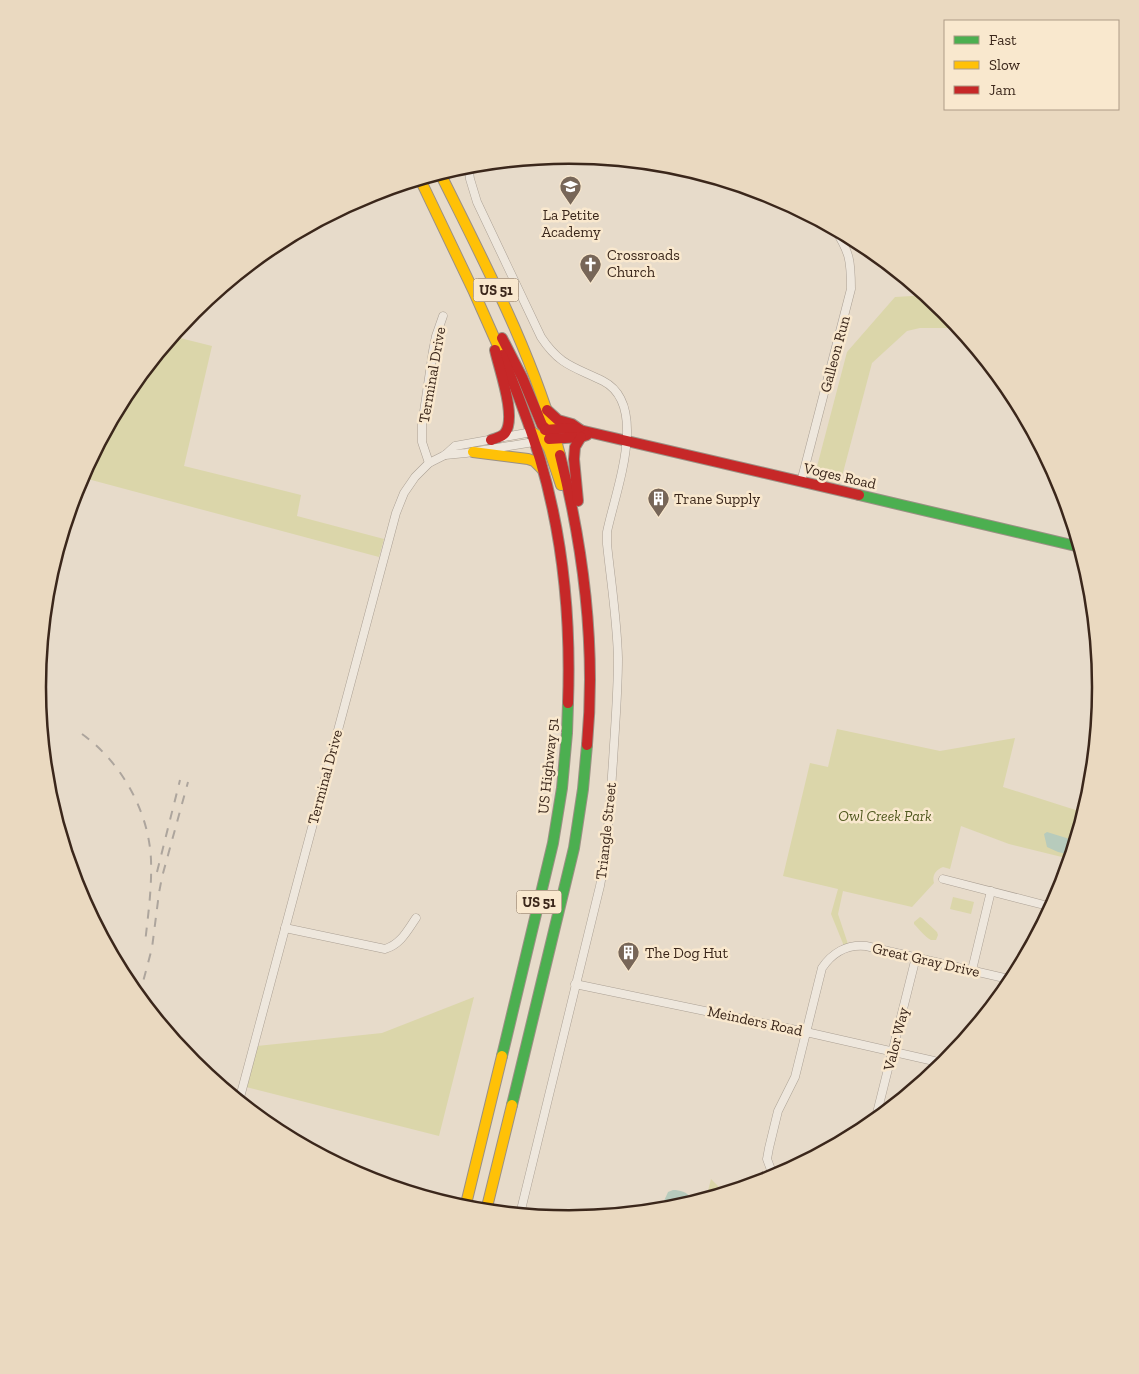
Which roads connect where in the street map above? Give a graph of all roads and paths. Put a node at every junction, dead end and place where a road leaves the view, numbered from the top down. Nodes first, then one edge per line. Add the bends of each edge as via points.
1 (469, 174) edge
2 (443, 180) edge
3 (423, 185) edge
4 (842, 241) edge
5 (443, 316) dead end
6 (486, 318) junction
7 (491, 329) junction
8 (546, 410) junction
9 (581, 434) junction
10 (544, 435) junction
11 (491, 440) junction
12 (627, 442) junction
13 (473, 452) junction
14 (445, 455) junction
15 (430, 463) junction
16 (542, 469) junction
17 (801, 482) junction
18 (579, 537) junction
19 (1073, 545) edge
20 (943, 879) dead end
21 (991, 891) junction
22 (1045, 905) edge
23 (416, 918) dead end
24 (285, 928) junction
25 (916, 957) junction
26 (972, 970) junction
27 (1005, 978) edge
28 (575, 984) junction
29 (806, 1032) junction
30 (893, 1052) junction
31 (934, 1061) dead end
32 (241, 1094) edge
33 (878, 1109) edge
34 (771, 1170) edge
35 (467, 1200) edge
36 (488, 1204) edge
37 (521, 1208) edge

1 - 12 street, Triangle Street via 477,202 541,337 565,363 618,392 625,412
2 - 8 main road, US 51 via 514,328
3 - 6 main road, US 51
4 - 17 street, Galleon Run via 850,260 851,289
5 - 15 street, Terminal Drive via 433,351 422,425 422,442
6 - 7 main road, US 51
6 - 10 main road via 495,324 514,360
7 - 10 main road, US Highway 51 / US 51 via 514,382
7 - 11 main road via 509,410 507,429 503,435
8 - 9 main road via 558,420 572,424
8 - 10 main road, US 51
9 - 10 main road, Voges Road
9 - 12 main road, Voges Road
9 - 18 main road via 574,459
10 - 11 street, Terminal Drive
10 - 13 street, Terminal Drive
10 - 16 main road, US Highway 51 / US 51
10 - 18 main road via 569,517
11 - 14 street, Terminal Drive via 455,446
12 - 17 main road, Voges Road
12 - 28 street, Triangle Street via 607,532 618,658 608,830 600,886
13 - 14 street, Terminal Drive
13 - 16 main road via 528,458
14 - 15 street, Terminal Drive
15 - 24 street, Terminal Drive via 408,486 396,513
16 - 35 main road, US Highway 51 / US 51 via 556,529 567,614 569,701 566,758 549,862
17 - 19 main road, Voges Road
18 - 36 main road, US 51 via 589,618 591,675 584,791 572,857
20 - 21 street
21 - 22 street
21 - 26 street
23 - 24 street via 394,946 385,949
24 - 32 street, Terminal Drive
25 - 26 street, Great Gray Drive
25 - 29 street, Great Gray Drive via 859,945 832,956 822,968
25 - 30 street, Valor Way
26 - 27 street, Great Gray Drive
28 - 29 street, Meinders Road
28 - 37 street, Triangle Street
29 - 30 street, Meinders Road
29 - 34 street, Great Gray Drive via 795,1077 778,1111 767,1159
30 - 31 street, Meinders Road
30 - 33 street, Valor Way

